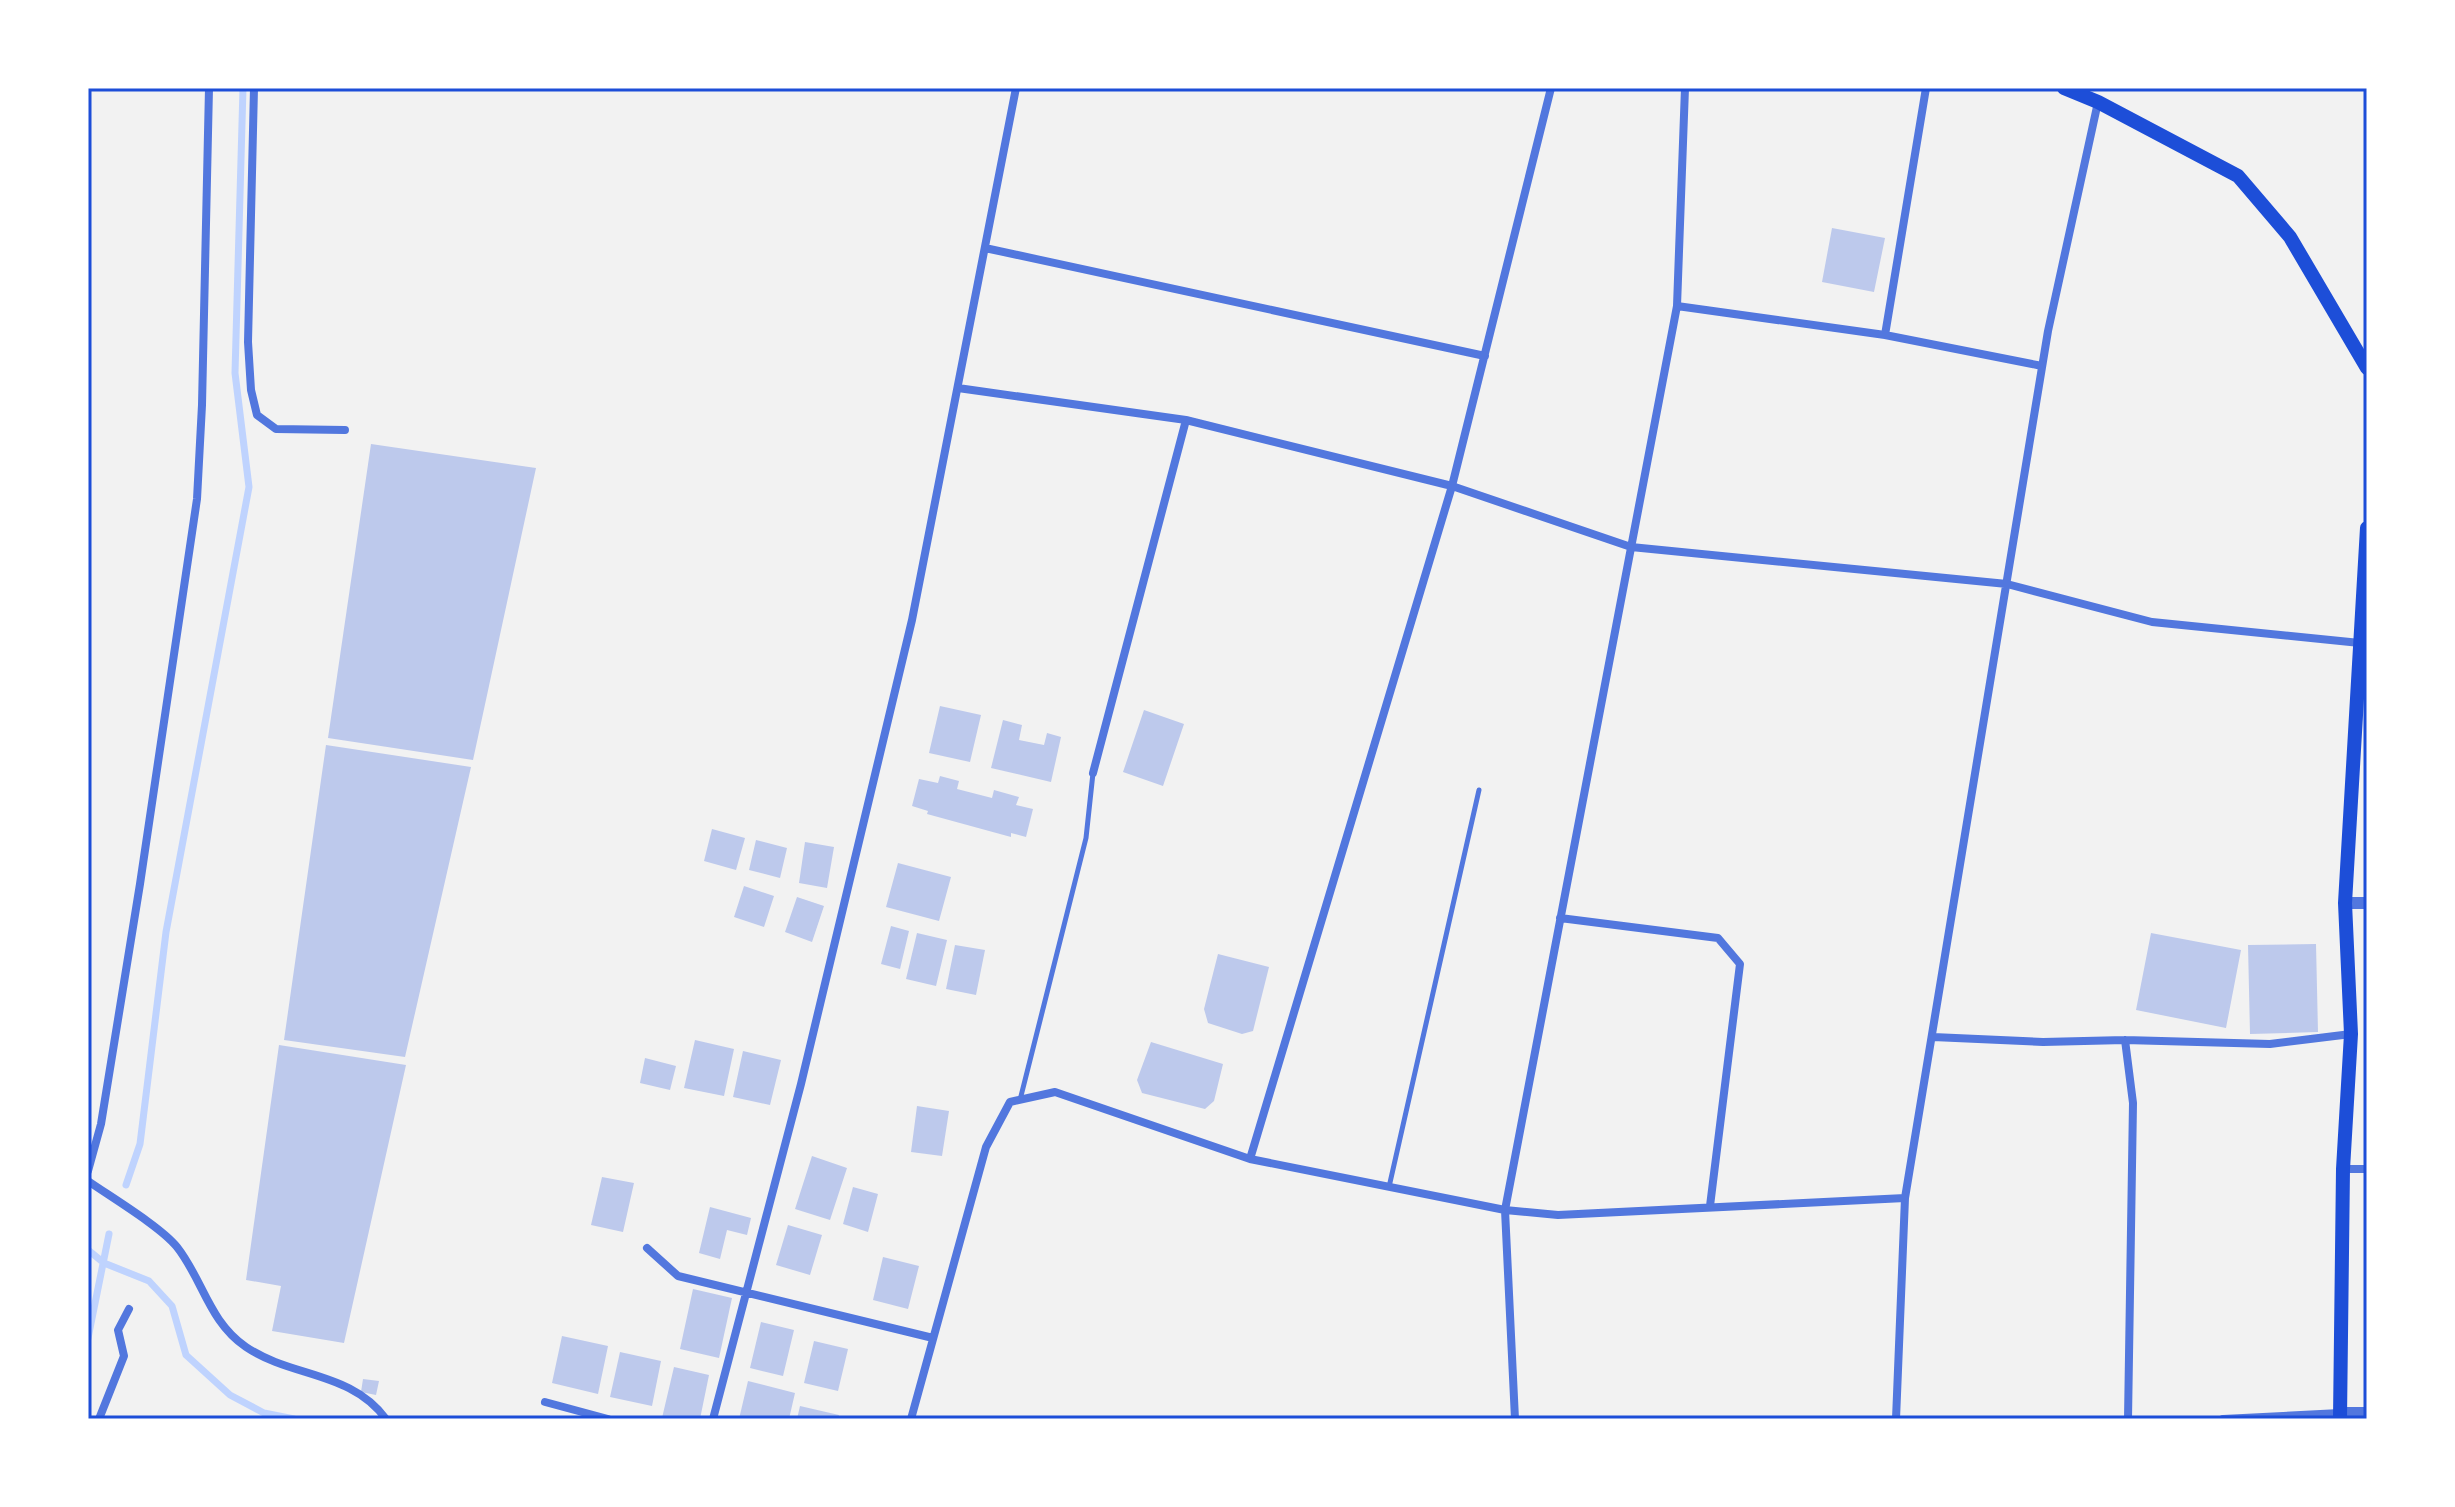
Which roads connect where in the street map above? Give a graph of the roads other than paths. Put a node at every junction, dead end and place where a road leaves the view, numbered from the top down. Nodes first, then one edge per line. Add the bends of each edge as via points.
1 (209, 88) edge
2 (254, 88) edge
3 (1016, 88) edge
4 (1551, 88) edge
5 (1685, 88) edge
6 (1926, 88) edge
7 (2064, 88) edge
8 (2098, 102) junction
9 (985, 248) junction
10 (1677, 306) junction
11 (1885, 335) junction
12 (1485, 356) junction
13 (2042, 366) junction
14 (2367, 368) edge
15 (958, 388) junction
16 (1186, 420) junction
17 (345, 430) dead end
18 (1452, 486) junction
19 (2367, 528) edge
20 (1631, 547) junction
21 (2007, 584) junction
22 (2362, 652) edge
23 (1093, 773) joint
24 (1479, 790) dead end
25 (2345, 903) junction
26 (2367, 903) edge
27 (1560, 918) junction
28 (2351, 1034) junction
29 (1933, 1037) junction
30 (2125, 1040) junction
31 (1020, 1100) junction
32 (1250, 1159) junction
33 (2343, 1169) junction
34 (2367, 1169) edge
35 (88, 1171) edge
36 (88, 1181) edge
37 (1389, 1187) junction
38 (1905, 1198) junction
39 (1710, 1206) junction
40 (1505, 1210) junction
41 (647, 1248) dead end
42 (746, 1292) junction
43 (129, 1309) dead end
44 (933, 1338) junction
45 (545, 1402) dead end
46 (2367, 1413) edge
47 (2340, 1416) edge
48 (99, 1419) edge
49 (386, 1419) edge
50 (608, 1419) edge
51 (713, 1419) edge
52 (911, 1419) edge
53 (1515, 1419) edge
54 (1896, 1419) edge
55 (2128, 1419) edge
56 (2223, 1419) edge

1 - 35 street via 195,514 143,869 101,1124
2 - 17 street via 248,342 257,415 276,429
3 - 9 street
4 - 12 street
5 - 10 street
6 - 11 street
7 - 8 main road
8 - 13 street
8 - 14 main road via 2238,176 2290,237
9 - 12 street
9 - 15 street
10 - 11 street
10 - 20 street
11 - 13 street
12 - 18 street
13 - 21 street
15 - 16 street
15 - 42 street via 912,620
16 - 18 street
16 - 23 street
18 - 20 street
18 - 32 street
19 - 22 main road
20 - 21 street
20 - 27 street
21 - 22 street via 2152,622
21 - 29 street
22 - 25 main road
23 - 31 lane via 1086,838
24 - 37 lane
25 - 26 street
25 - 28 main road
27 - 39 street via 1718,938 1740,964
27 - 40 street
28 - 30 street via 2270,1044
28 - 33 main road
29 - 30 street
29 - 38 street
30 - 55 street via 2133,1103
31 - 32 street via 1055,1092
31 - 44 street via 1010,1102 986,1147
32 - 37 street
33 - 34 street
33 - 47 main road
36 - 49 street via 175,1244 211,1311 247,1348 348,1385
37 - 40 street
38 - 39 street
38 - 54 street
39 - 40 street via 1558,1215
40 - 53 street
41 - 42 street via 678,1276
42 - 44 street
42 - 51 street
43 - 48 street via 118,1330 124,1356
44 - 52 street
45 - 50 street
46 - 47 street
47 - 56 street

